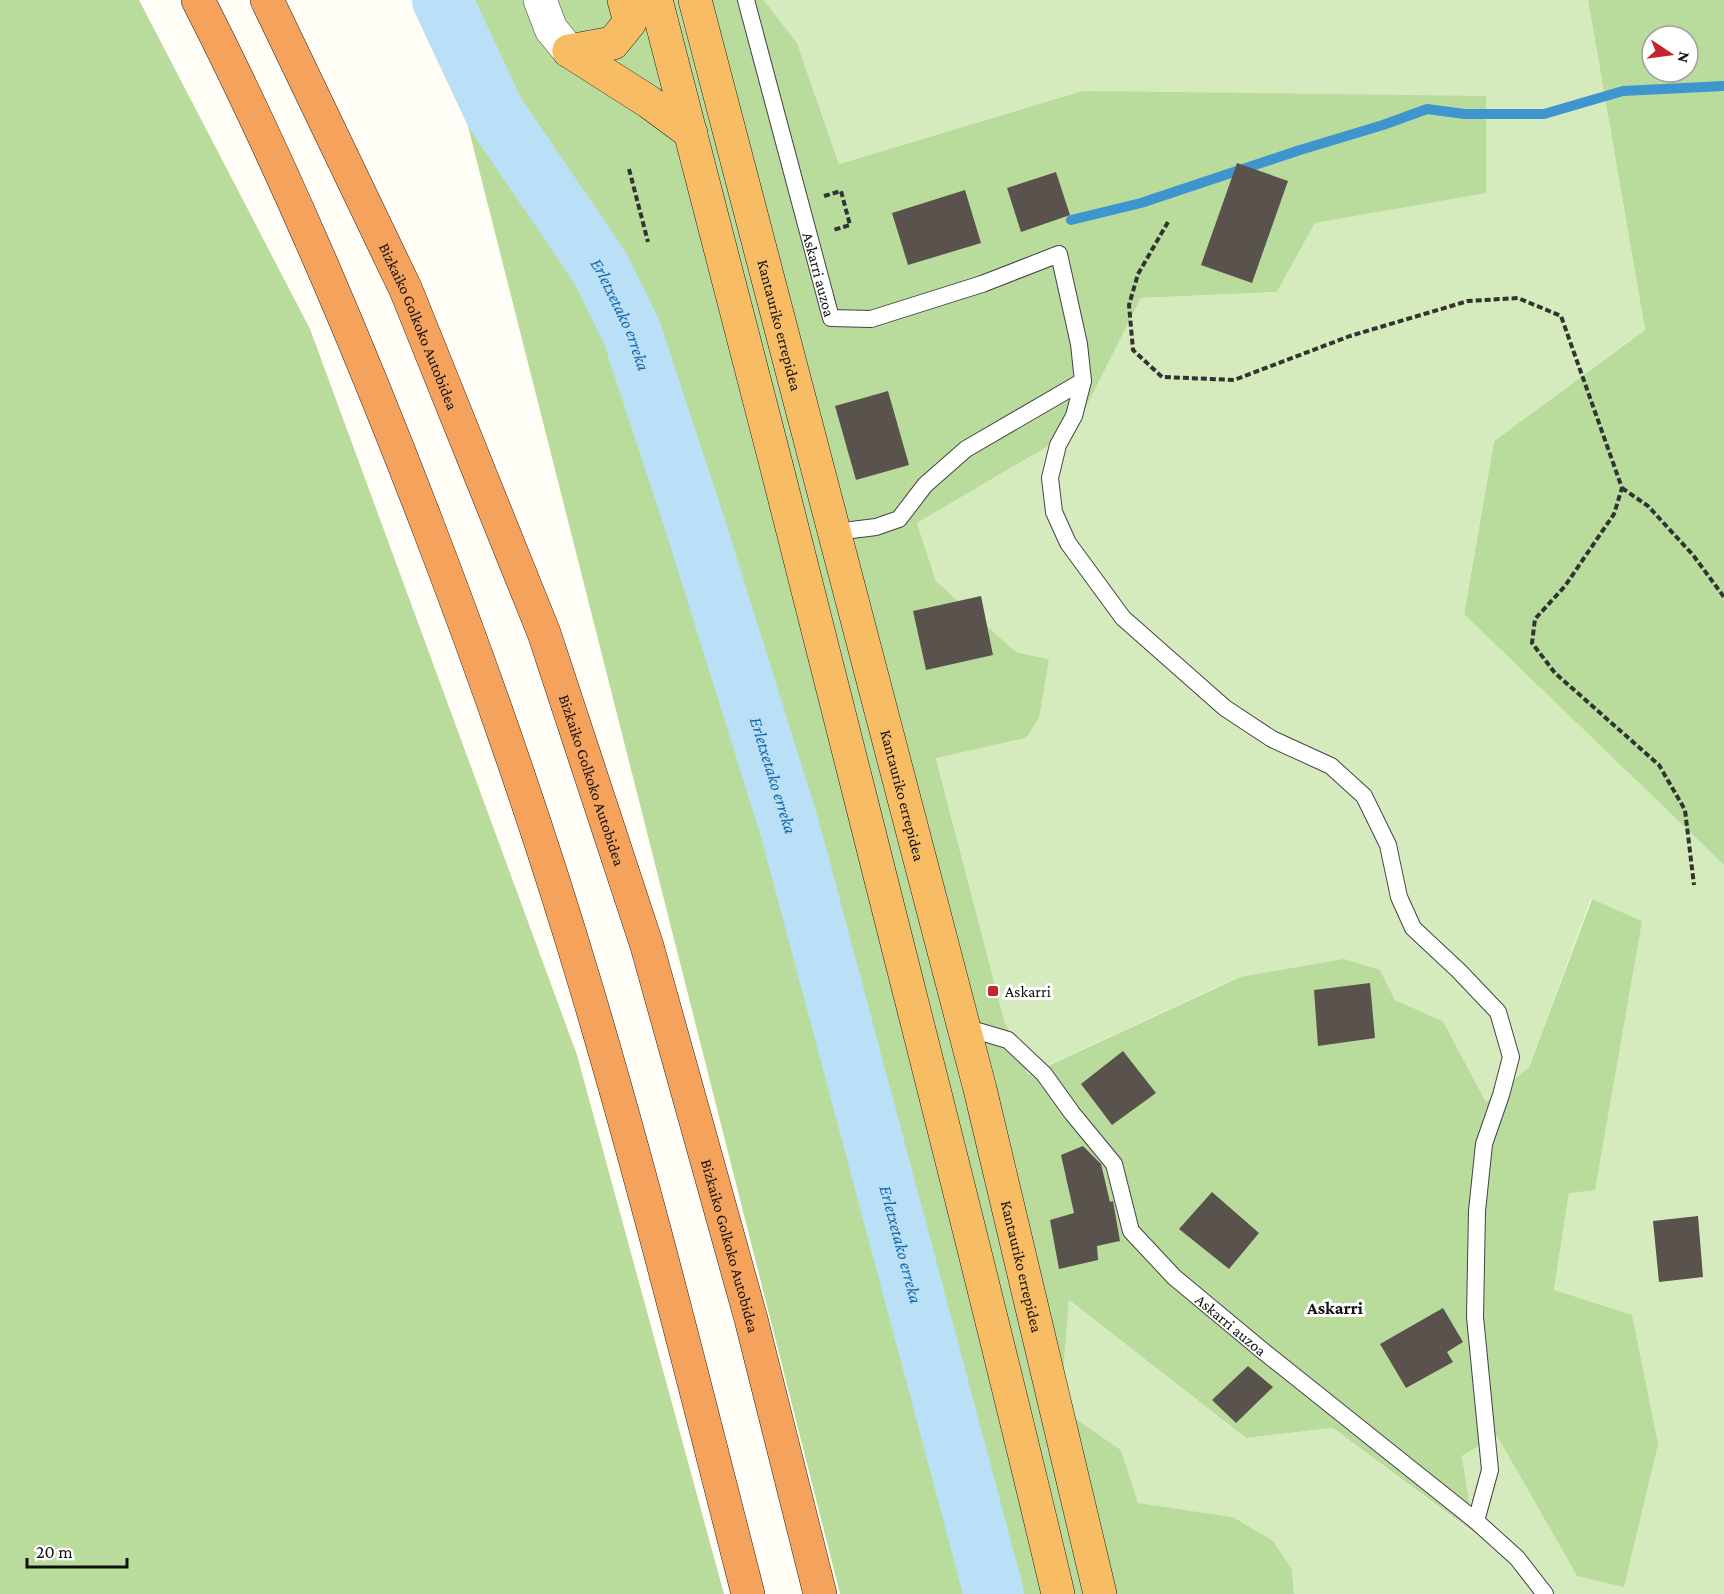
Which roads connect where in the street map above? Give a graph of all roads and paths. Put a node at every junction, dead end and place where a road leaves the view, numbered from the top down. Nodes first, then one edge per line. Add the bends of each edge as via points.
1 (198, 0) edge
2 (267, 0) edge
3 (540, 0) edge
4 (624, 0) edge
5 (656, 0) edge
6 (695, 0) edge
7 (746, 0) edge
8 (569, 51) junction
9 (691, 133) junction
10 (630, 169) dead end
11 (822, 196) dead end
12 (1168, 222) dead end
13 (826, 232) dead end
14 (648, 242) dead end
15 (1083, 381) junction
16 (1622, 488) junction
17 (835, 532) junction
18 (1724, 597) edge
19 (1694, 885) dead end
20 (964, 1027) junction
21 (1476, 1521) junction
22 (748, 1594) edge
23 (820, 1594) edge
24 (1058, 1594) edge
25 (1100, 1594) edge
26 (1545, 1594) edge

1 - 22 highway via 331,285 476,651 529,806 631,1143
2 - 23 highway, Bizkaiko Golkoko Autobidea via 406,290 544,633 647,946 747,1308
3 - 8 street via 550,29
4 - 8 highway via 630,22 614,43
5 - 9 highway
6 - 17 highway, Kantauriko errepidea
7 - 15 lane, Askarri auzoa via 831,318 871,320 1059,254
8 - 9 highway
9 - 24 highway
10 - 14 path
11 - 13 path via 842,191 850,225
12 - 16 path via 1138,274 1129,305 1133,350 1162,377 1234,380 1350,336 1468,301 1518,298 1561,316
15 - 17 lane via 966,449 925,486 899,519 876,527
15 - 21 lane via 1074,416 1058,445 1050,478 1054,512 1068,543 1123,618 1225,708 1272,739 1331,766 1364,796 1388,845 1399,897 1413,928 1498,1012 1511,1057 1484,1144 1477,1211 1474,1317 1490,1470
16 - 18 path via 1648,506 1693,555
16 - 19 path via 1614,514 1564,586 1535,619 1532,643 1555,674 1659,765 1685,810
17 - 20 highway, Kantauriko errepidea
20 - 21 lane, Askarri auzoa via 1008,1040 1044,1074 1114,1164 1131,1231 1174,1277
20 - 25 highway, Kantauriko errepidea
21 - 26 lane, Askarri auzoa via 1516,1557

